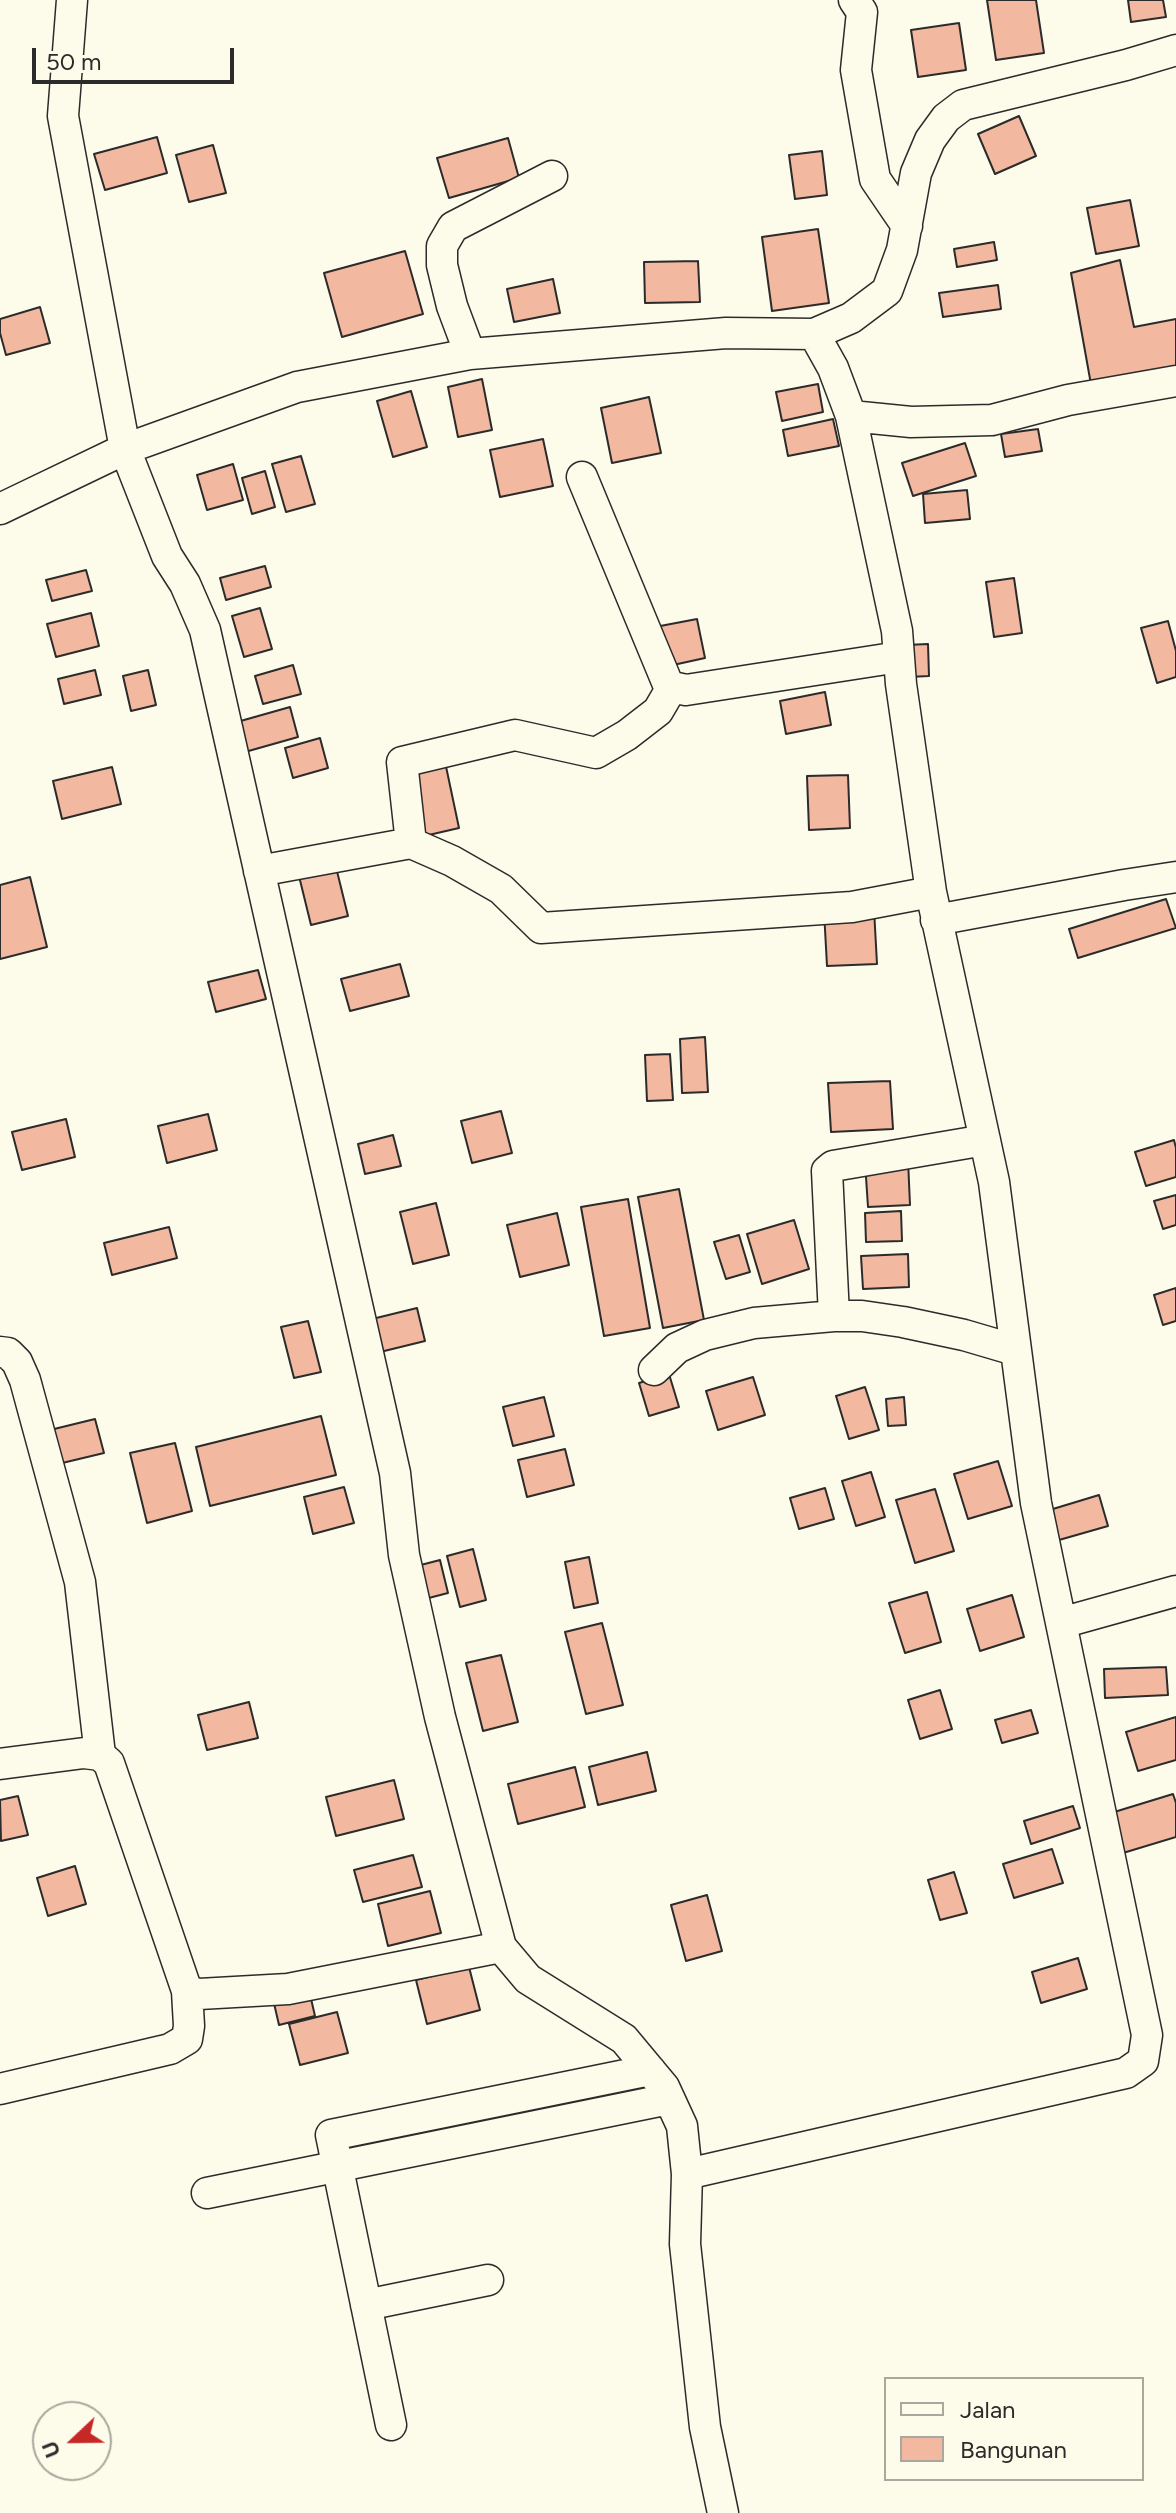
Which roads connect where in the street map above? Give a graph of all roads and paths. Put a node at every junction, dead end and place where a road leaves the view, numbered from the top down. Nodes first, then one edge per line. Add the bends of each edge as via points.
1 (72, 0) edge
2 (860, 4) edge
3 (1176, 50) edge
4 (552, 176) dead end
5 (907, 226) junction
6 (814, 334) junction
7 (470, 354) junction
8 (1176, 381) edge
9 (851, 416) junction
10 (125, 449) junction
11 (582, 477) dead end
12 (0, 509) edge
13 (899, 657) junction
14 (672, 687) junction
15 (411, 843) junction
16 (259, 871) junction
17 (1176, 877) edge
18 (934, 906) junction
19 (985, 1140) junction
20 (834, 1316) junction
21 (1015, 1350) junction
22 (0, 1352) edge
23 (654, 1370) dead end
24 (1176, 1591) edge
25 (1061, 1623) junction
26 (100, 1755) junction
27 (0, 1764) edge
28 (501, 1947) junction
29 (187, 1991) junction
30 (650, 2070) junction
31 (0, 2089) edge
32 (669, 2099) junction
33 (338, 2167) junction
34 (687, 2174) junction
35 (207, 2193) dead end
36 (488, 2280) dead end
37 (366, 2305) junction
38 (391, 2425) dead end
39 (723, 2513) edge

1 - 10 street via 63,116
2 - 5 street via 856,70 875,179
3 - 5 street via 963,105 930,140 916,173
4 - 7 street via 453,227 442,246 452,306
5 - 6 street via 887,291 851,318
6 - 7 street via 726,333
6 - 9 street
7 - 10 street via 297,387
8 - 9 street via 992,420 911,422
9 - 13 street
10 - 12 street
10 - 16 street via 167,556 205,630
11 - 14 street
13 - 14 street via 686,690
13 - 18 street
14 - 15 street via 658,711 596,753 515,735 402,762
15 - 16 street
15 - 18 street via 501,889 541,928
16 - 28 street via 395,1473 404,1555 437,1702
17 - 18 street
18 - 19 street
19 - 20 street via 827,1171
19 - 21 street
20 - 21 street via 903,1322
20 - 23 street via 754,1323 705,1335 677,1348
21 - 25 street via 1036,1503
22 - 26 street via 17,1362 25,1380 80,1582
24 - 25 street
25 - 34 street via 1147,2035 1143,2061 1126,2073
26 - 27 street
26 - 29 street via 109,1763
28 - 29 street via 288,1989
28 - 30 street via 528,1979 624,2039
29 - 31 street via 187,2039 170,2049
30 - 32 street
30 - 33 street via 331,2135
32 - 33 street
32 - 34 street via 682,2126
33 - 35 street
33 - 37 street
34 - 39 street via 685,2244 705,2427
36 - 37 street
37 - 38 street

